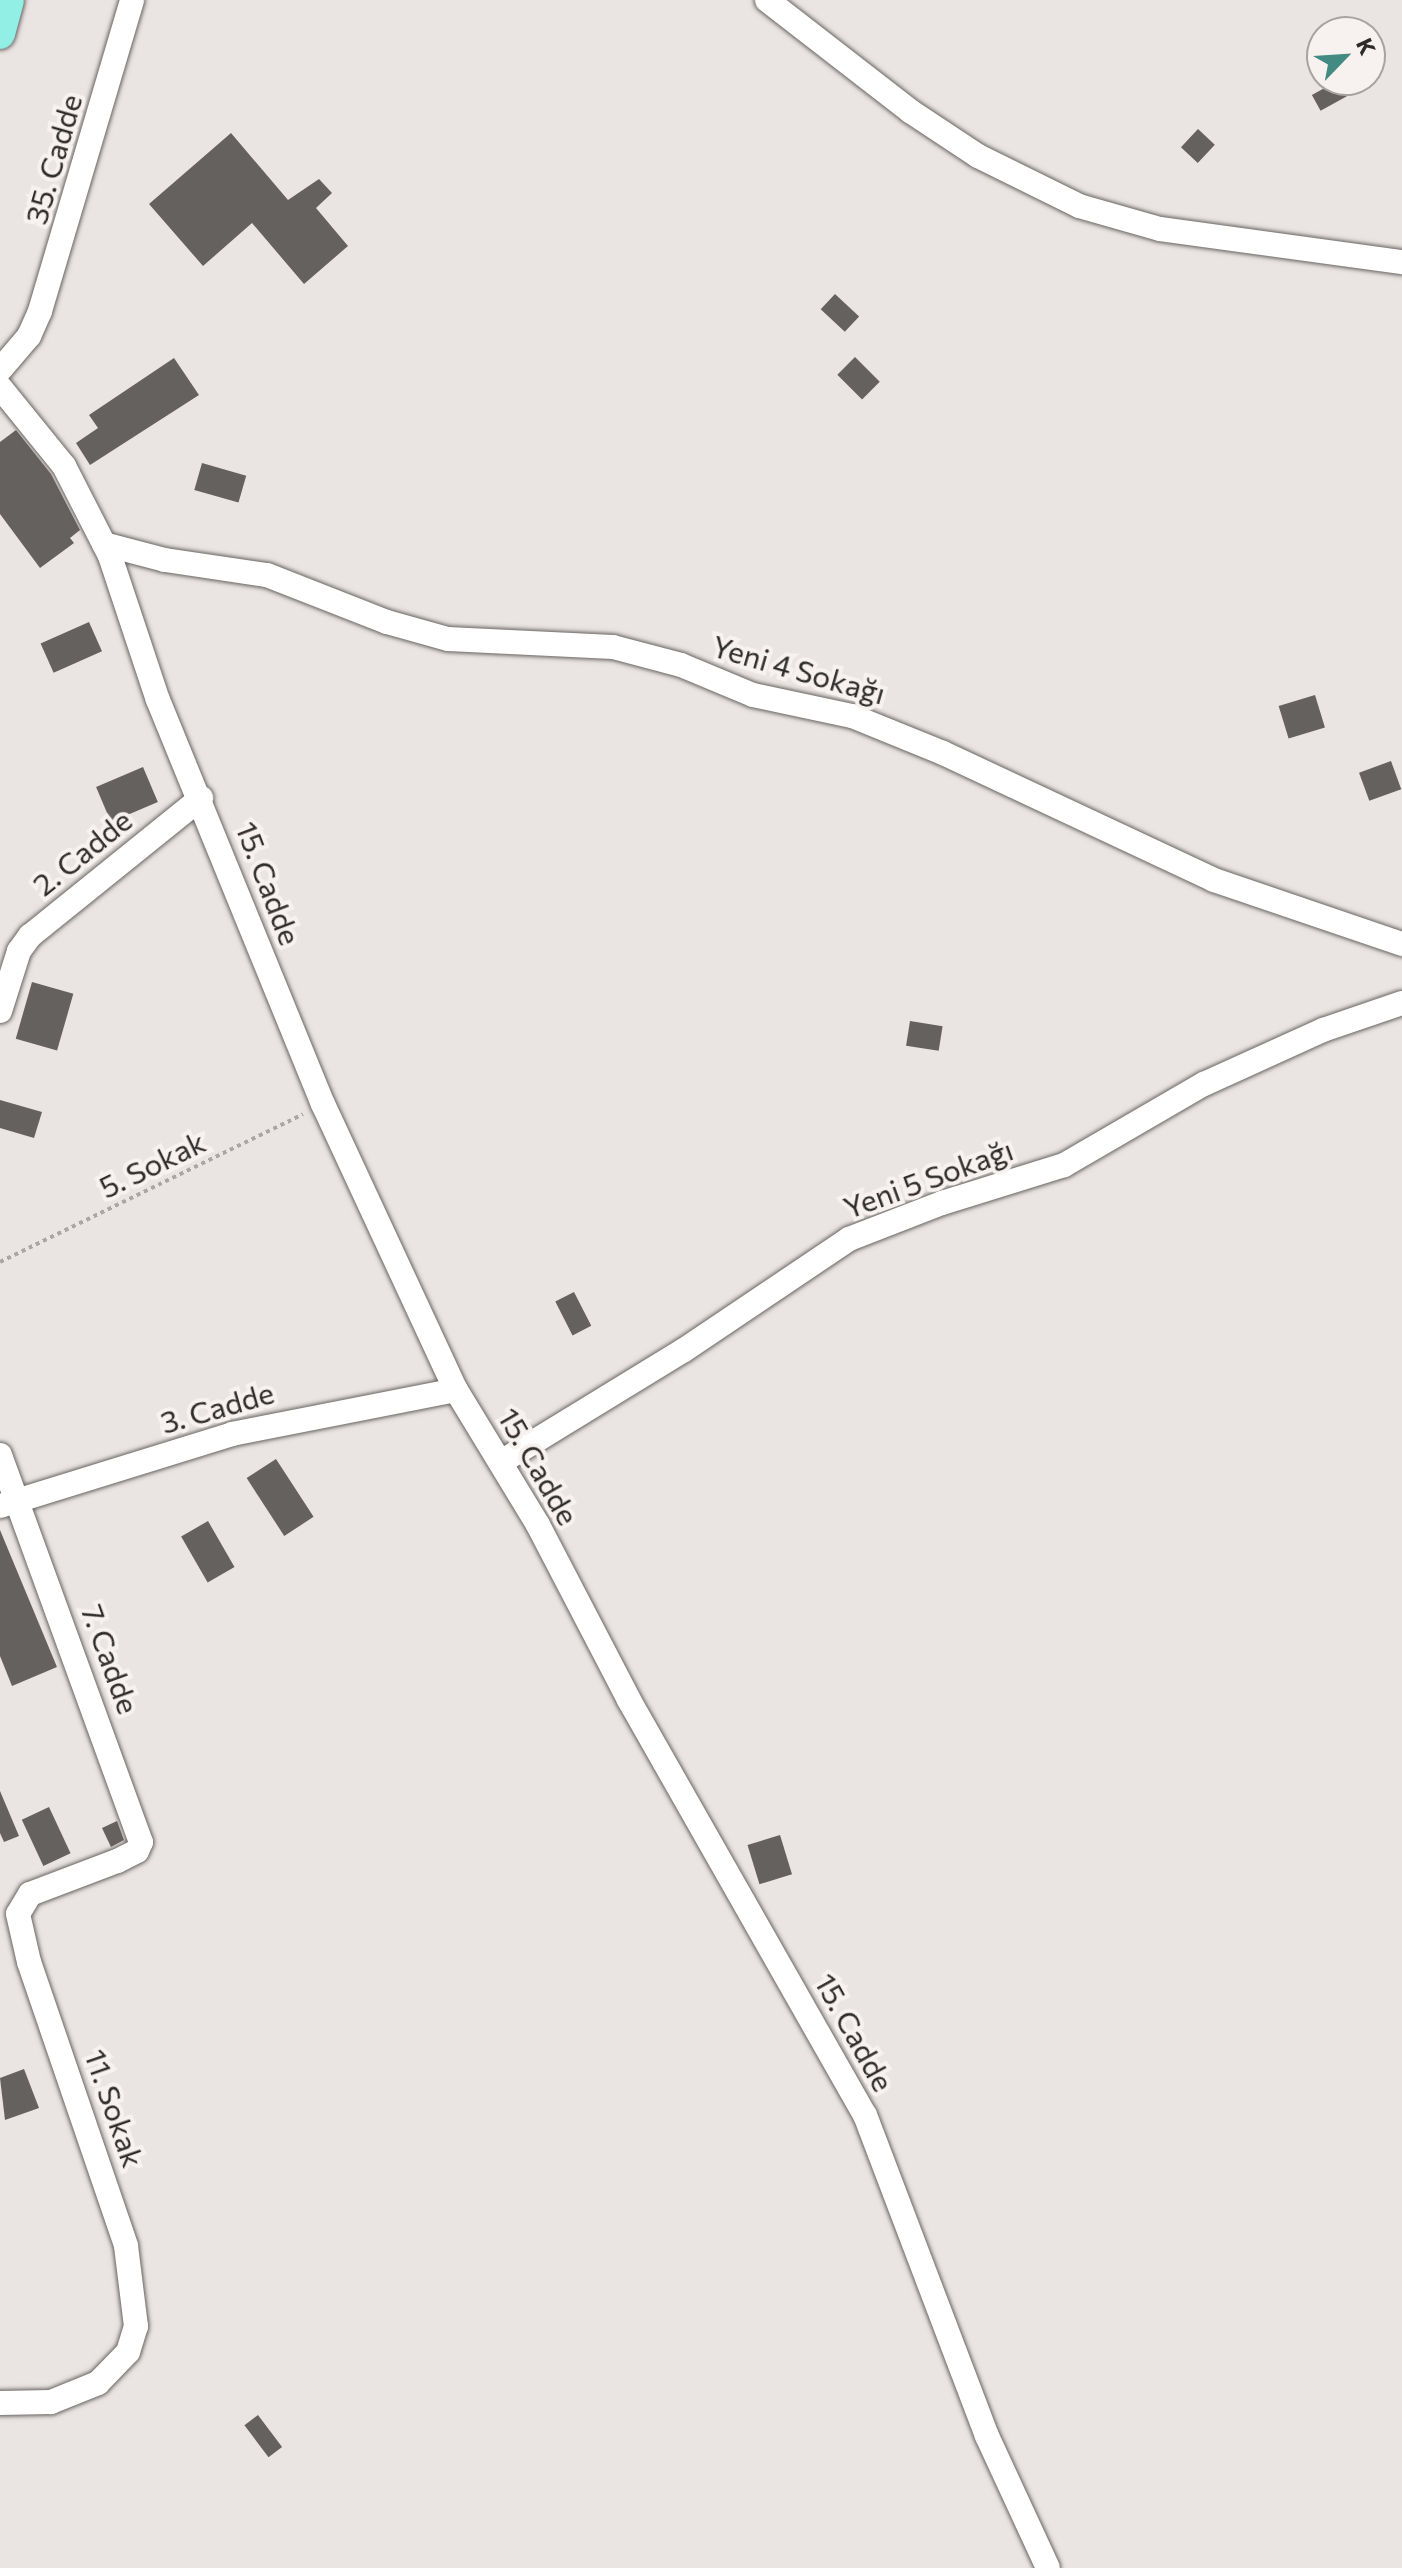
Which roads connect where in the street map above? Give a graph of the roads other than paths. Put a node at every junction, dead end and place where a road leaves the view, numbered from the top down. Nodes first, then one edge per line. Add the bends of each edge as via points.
1 (9, 0) edge
2 (132, 0) edge
3 (767, 0) edge
4 (0, 34) edge
5 (1402, 262) edge
6 (0, 370) edge
7 (0, 387) edge
8 (104, 544) junction
9 (201, 798) junction
10 (1402, 944) edge
11 (1402, 1003) edge
12 (0, 1011) edge
13 (456, 1390) junction
14 (0, 1455) edge
15 (501, 1462) junction
16 (9, 1503) edge
17 (18, 1914) joint
18 (0, 2403) edge
19 (1048, 2568) edge

1 - 4 main road
2 - 6 street, 35. Cadde via 40,311 29,336
3 - 5 street via 933,126 1031,185 1079,206 1160,229
7 - 8 street, 15. Cadde via 64,466
8 - 9 street, 15. Cadde via 152,686
8 - 10 street, Yeni 4 Sokağı via 165,560 267,575 387,622 448,639 613,647 681,665 753,695 852,716 1214,880
9 - 12 street, 2. Cadde via 30,936 19,951
9 - 13 street, 15. Cadde via 323,1104
11 - 15 street, Yeni 5 Sokağı via 1323,1030 1218,1077 1064,1165 849,1239 673,1358
13 - 15 street, 15. Cadde
13 - 16 street, 3. Cadde via 232,1434
14 - 16 street, 7. Cadde
15 - 19 street, 15. Cadde via 629,1700 865,2115 992,2449
16 - 17 street, 7. Cadde via 141,1842 137,1851 117,1861 30,1894
17 - 18 street, 11. Sokak via 29,1962 126,2246 136,2326 128,2352 98,2383 51,2402

